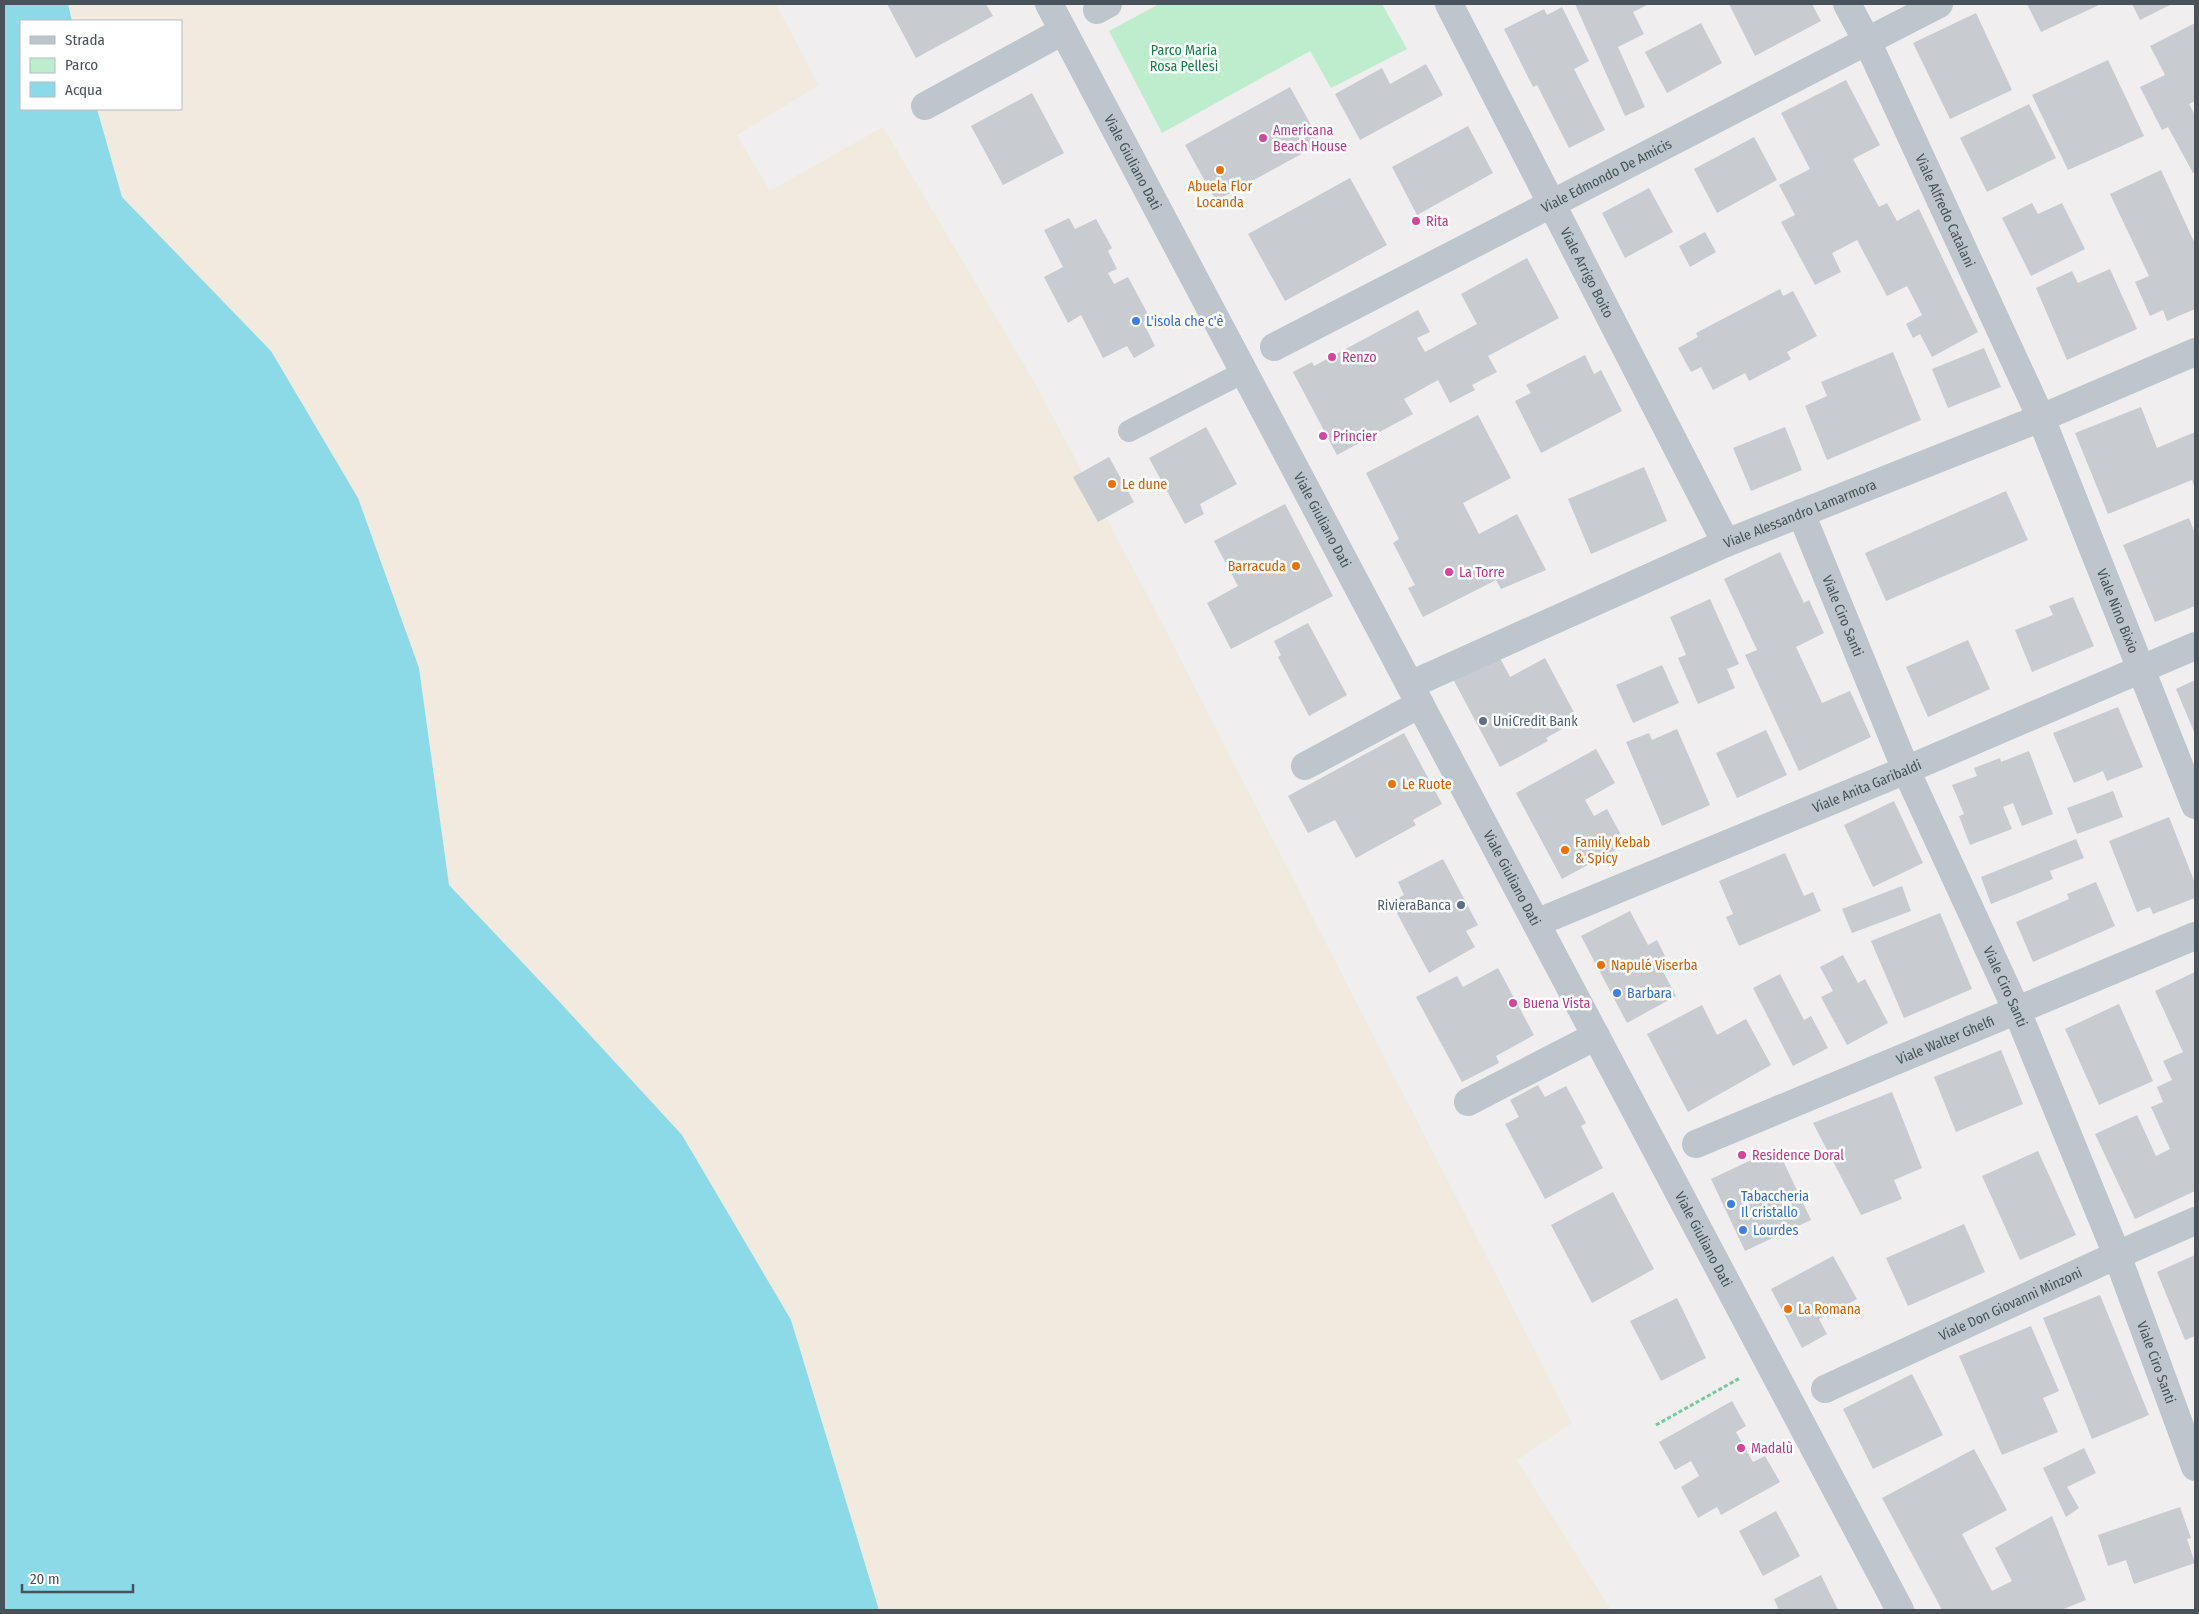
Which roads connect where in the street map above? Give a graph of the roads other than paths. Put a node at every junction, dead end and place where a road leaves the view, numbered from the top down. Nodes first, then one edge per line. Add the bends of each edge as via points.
1 (1049, 4) edge
2 (1449, 4) edge
3 (1847, 4) edge
4 (1939, 4) edge
5 (1064, 31) junction
6 (1867, 41) junction
7 (925, 106) dead end
8 (1552, 204) junction
9 (1274, 347) dead end
10 (2195, 352) edge
11 (1244, 372) junction
12 (2041, 418) junction
13 (1129, 431) dead end
14 (1801, 513) junction
15 (1726, 543) junction
16 (2195, 646) edge
17 (2140, 670) junction
18 (1415, 694) junction
19 (1305, 766) dead end
20 (1906, 770) junction
21 (2195, 805) edge
22 (1536, 923) junction
23 (2195, 936) edge
24 (2017, 1011) junction
25 (1596, 1036) junction
26 (1468, 1102) dead end
27 (1696, 1144) dead end
28 (2195, 1221) edge
29 (2117, 1255) junction
30 (1825, 1389) dead end
31 (2195, 1467) edge
32 (1900, 1610) edge

1 - 5 street, Viale Giuliano Dati
2 - 8 street, Viale Arrigo Boito
3 - 6 street, Viale Alfredo Catalani
4 - 6 street, Viale Edmondo De Amicis
5 - 7 street
5 - 11 street, Viale Giuliano Dati
6 - 8 street, Viale Edmondo De Amicis
6 - 12 street, Viale Alfredo Catalani
8 - 9 street, Viale Edmondo De Amicis
8 - 15 street, Viale Arrigo Boito
10 - 12 street, Viale Alessandro Lamarmora
11 - 13 street
11 - 18 street, Viale Giuliano Dati
12 - 14 street, Viale Alessandro Lamarmora
12 - 17 street, Viale Nino Bixio
14 - 15 street, Viale Alessandro Lamarmora
14 - 20 street, Viale Ciro Santi
15 - 18 street, Viale Alessandro Lamarmora
16 - 17 street, Viale Anita Garibaldi
17 - 20 street, Viale Anita Garibaldi
17 - 21 street, Viale Nino Bixio
18 - 19 street, Viale Alessandro Lamarmora
18 - 22 street, Viale Giuliano Dati
20 - 22 street, Viale Anita Garibaldi
20 - 24 street, Viale Ciro Santi
22 - 25 street, Viale Giuliano Dati
23 - 24 street, Viale Walter Ghelfi
24 - 27 street, Viale Walter Ghelfi
24 - 29 street, Viale Ciro Santi
25 - 26 street
25 - 32 street, Viale Giuliano Dati
28 - 29 street, Viale Don Giovanni Minzoni
29 - 30 street, Viale Don Giovanni Minzoni
29 - 31 street, Viale Ciro Santi

